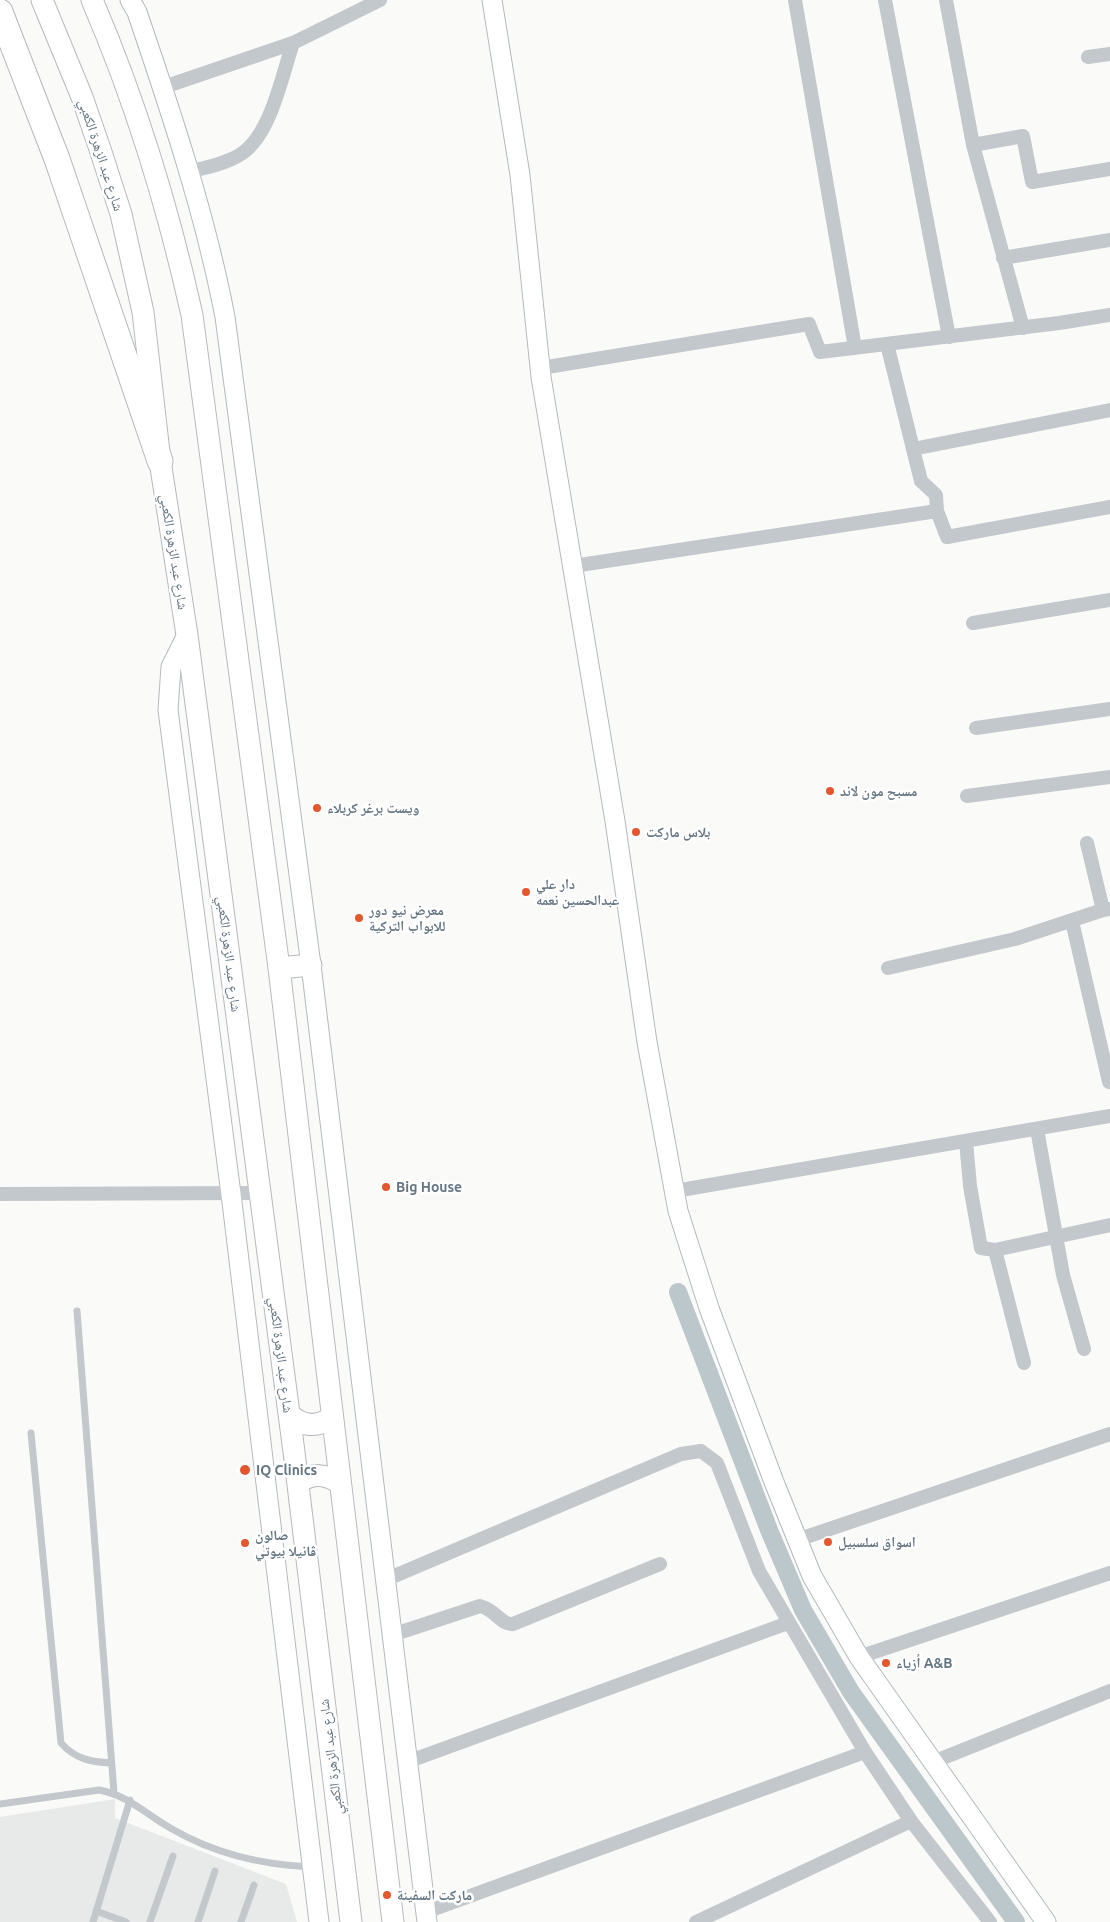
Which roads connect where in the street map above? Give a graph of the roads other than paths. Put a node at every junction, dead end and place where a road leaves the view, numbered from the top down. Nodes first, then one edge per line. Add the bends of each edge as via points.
1 (42, 0) edge
2 (92, 0) edge
3 (130, 0) edge
4 (380, 0) edge
5 (492, 0) edge
6 (795, 0) edge
7 (885, 0) edge
8 (946, 0) edge
9 (0, 12) edge
10 (293, 43) junction
11 (1110, 54) edge
12 (1088, 57) dead end
13 (161, 88) junction
14 (973, 145) junction
15 (1110, 169) edge
16 (189, 172) junction
17 (1110, 240) edge
18 (1003, 258) junction
19 (1110, 315) edge
20 (1023, 328) junction
21 (949, 336) junction
22 (887, 344) junction
23 (856, 348) junction
24 (540, 368) junction
25 (1110, 410) edge
26 (913, 449) junction
27 (160, 461) junction
28 (1110, 507) edge
29 (937, 511) junction
30 (573, 566) junction
31 (1110, 600) edge
32 (973, 623) dead end
33 (187, 635) junction
34 (1110, 709) edge
35 (976, 728) dead end
36 (1110, 777) edge
37 (968, 796) dead end
38 (1087, 842) dead end
39 (1107, 910) edge
40 (1072, 920) junction
41 (311, 965) junction
42 (279, 968) junction
43 (888, 968) dead end
44 (1109, 1082) dead end
45 (1110, 1116) edge
46 (1037, 1129) junction
47 (966, 1141) junction
48 (675, 1191) junction
49 (260, 1193) junction
50 (0, 1194) edge
51 (231, 1194) junction
52 (1110, 1225) edge
53 (1056, 1239) junction
54 (995, 1250) junction
55 (78, 1310) dead end
56 (1084, 1349) dead end
57 (1024, 1363) dead end
58 (289, 1414) junction
59 (332, 1417) junction
60 (31, 1433) dead end
61 (1110, 1434) edge
62 (298, 1484) junction
63 (340, 1484) junction
64 (797, 1540) junction
65 (660, 1564) dead end
66 (1110, 1572) edge
67 (385, 1580) junction
68 (788, 1623) junction
69 (392, 1635) junction
70 (859, 1657) junction
71 (1110, 1691) edge
72 (865, 1752) junction
73 (407, 1762) junction
74 (933, 1762) junction
75 (112, 1763) junction
76 (114, 1792) junction
77 (130, 1800) junction
78 (0, 1804) edge
79 (911, 1822) junction
80 (173, 1856) dead end
81 (312, 1867) junction
82 (215, 1871) dead end
83 (254, 1885) dead end
84 (96, 1911) junction
85 (427, 1917) edge
86 (93, 1922) edge
87 (126, 1922) edge
88 (150, 1922) edge
89 (198, 1922) edge
90 (241, 1922) edge
91 (319, 1922) edge
92 (351, 1922) edge
93 (393, 1922) edge
94 (696, 1922) edge
95 (990, 1922) edge
96 (1046, 1922) edge

1 - 27 main road, شارع عبد الزهرة الكعبي via 82,97 120,214 143,312
2 - 42 main road via 119,63 153,161 192,315
3 - 13 street
4 - 10 street
5 - 24 street via 520,175
6 - 23 street
7 - 21 street
8 - 14 street
9 - 27 highway via 47,132
10 - 13 street
10 - 16 street via 270,114 252,144 241,154
11 - 12 street
13 - 16 street
14 - 15 street via 1023,136 1032,182
14 - 18 street
16 - 41 street via 209,240 225,317
17 - 18 street
18 - 20 street
19 - 20 street
20 - 21 street
21 - 22 street
22 - 23 street
22 - 26 street
23 - 24 street via 820,352 809,324
24 - 30 street
25 - 26 street
26 - 29 street via 921,481 936,495
27 - 33 main road, شارع عبد الزهرة الكعبي
28 - 29 street via 947,537
29 - 30 street
30 - 48 street via 647,1042
31 - 32 street
33 - 49 main road, شارع عبد الزهرة الكعبي
33 - 51 street via 171,667 168,710
34 - 35 street
36 - 37 street
38 - 39 street
39 - 40 street
40 - 43 street via 1015,939
40 - 44 street
41 - 42 main road
41 - 67 street
42 - 59 main road
45 - 46 street
46 - 47 street
46 - 53 street
47 - 48 street
47 - 54 street via 981,1248
48 - 64 street via 678,1211 710,1308
49 - 51 street
49 - 58 main road, شارع عبد الزهرة الكعبي
50 - 51 street
51 - 81 street
52 - 53 street
53 - 54 street
53 - 56 street
54 - 57 street
55 - 75 lane
58 - 59 main road via 295,1420 310,1425 326,1422
58 - 62 main road, شارع عبد الزهرة الكعبي
59 - 63 main road
60 - 75 lane via 61,1743 77,1757
61 - 64 street
62 - 63 main road via 319,1475
62 - 92 main road, شارع عبد الزهرة الكعبي
63 - 93 main road
64 - 70 street via 812,1576
65 - 69 street via 513,1624 503,1623 488,1608 480,1606
66 - 70 street
67 - 68 street via 681,1454 701,1452 717,1463 759,1571
67 - 69 street
68 - 72 street
68 - 73 street
69 - 73 street
70 - 74 street
71 - 74 street
72 - 79 street
72 - 85 street
73 - 85 street
74 - 96 street
75 - 76 lane
76 - 77 lane
76 - 78 lane via 99,1790
77 - 81 lane via 173,1829 222,1851 258,1861
77 - 84 lane
79 - 94 street
79 - 95 street
80 - 88 lane
81 - 91 street
82 - 89 lane
83 - 90 lane
84 - 86 lane
84 - 87 lane

